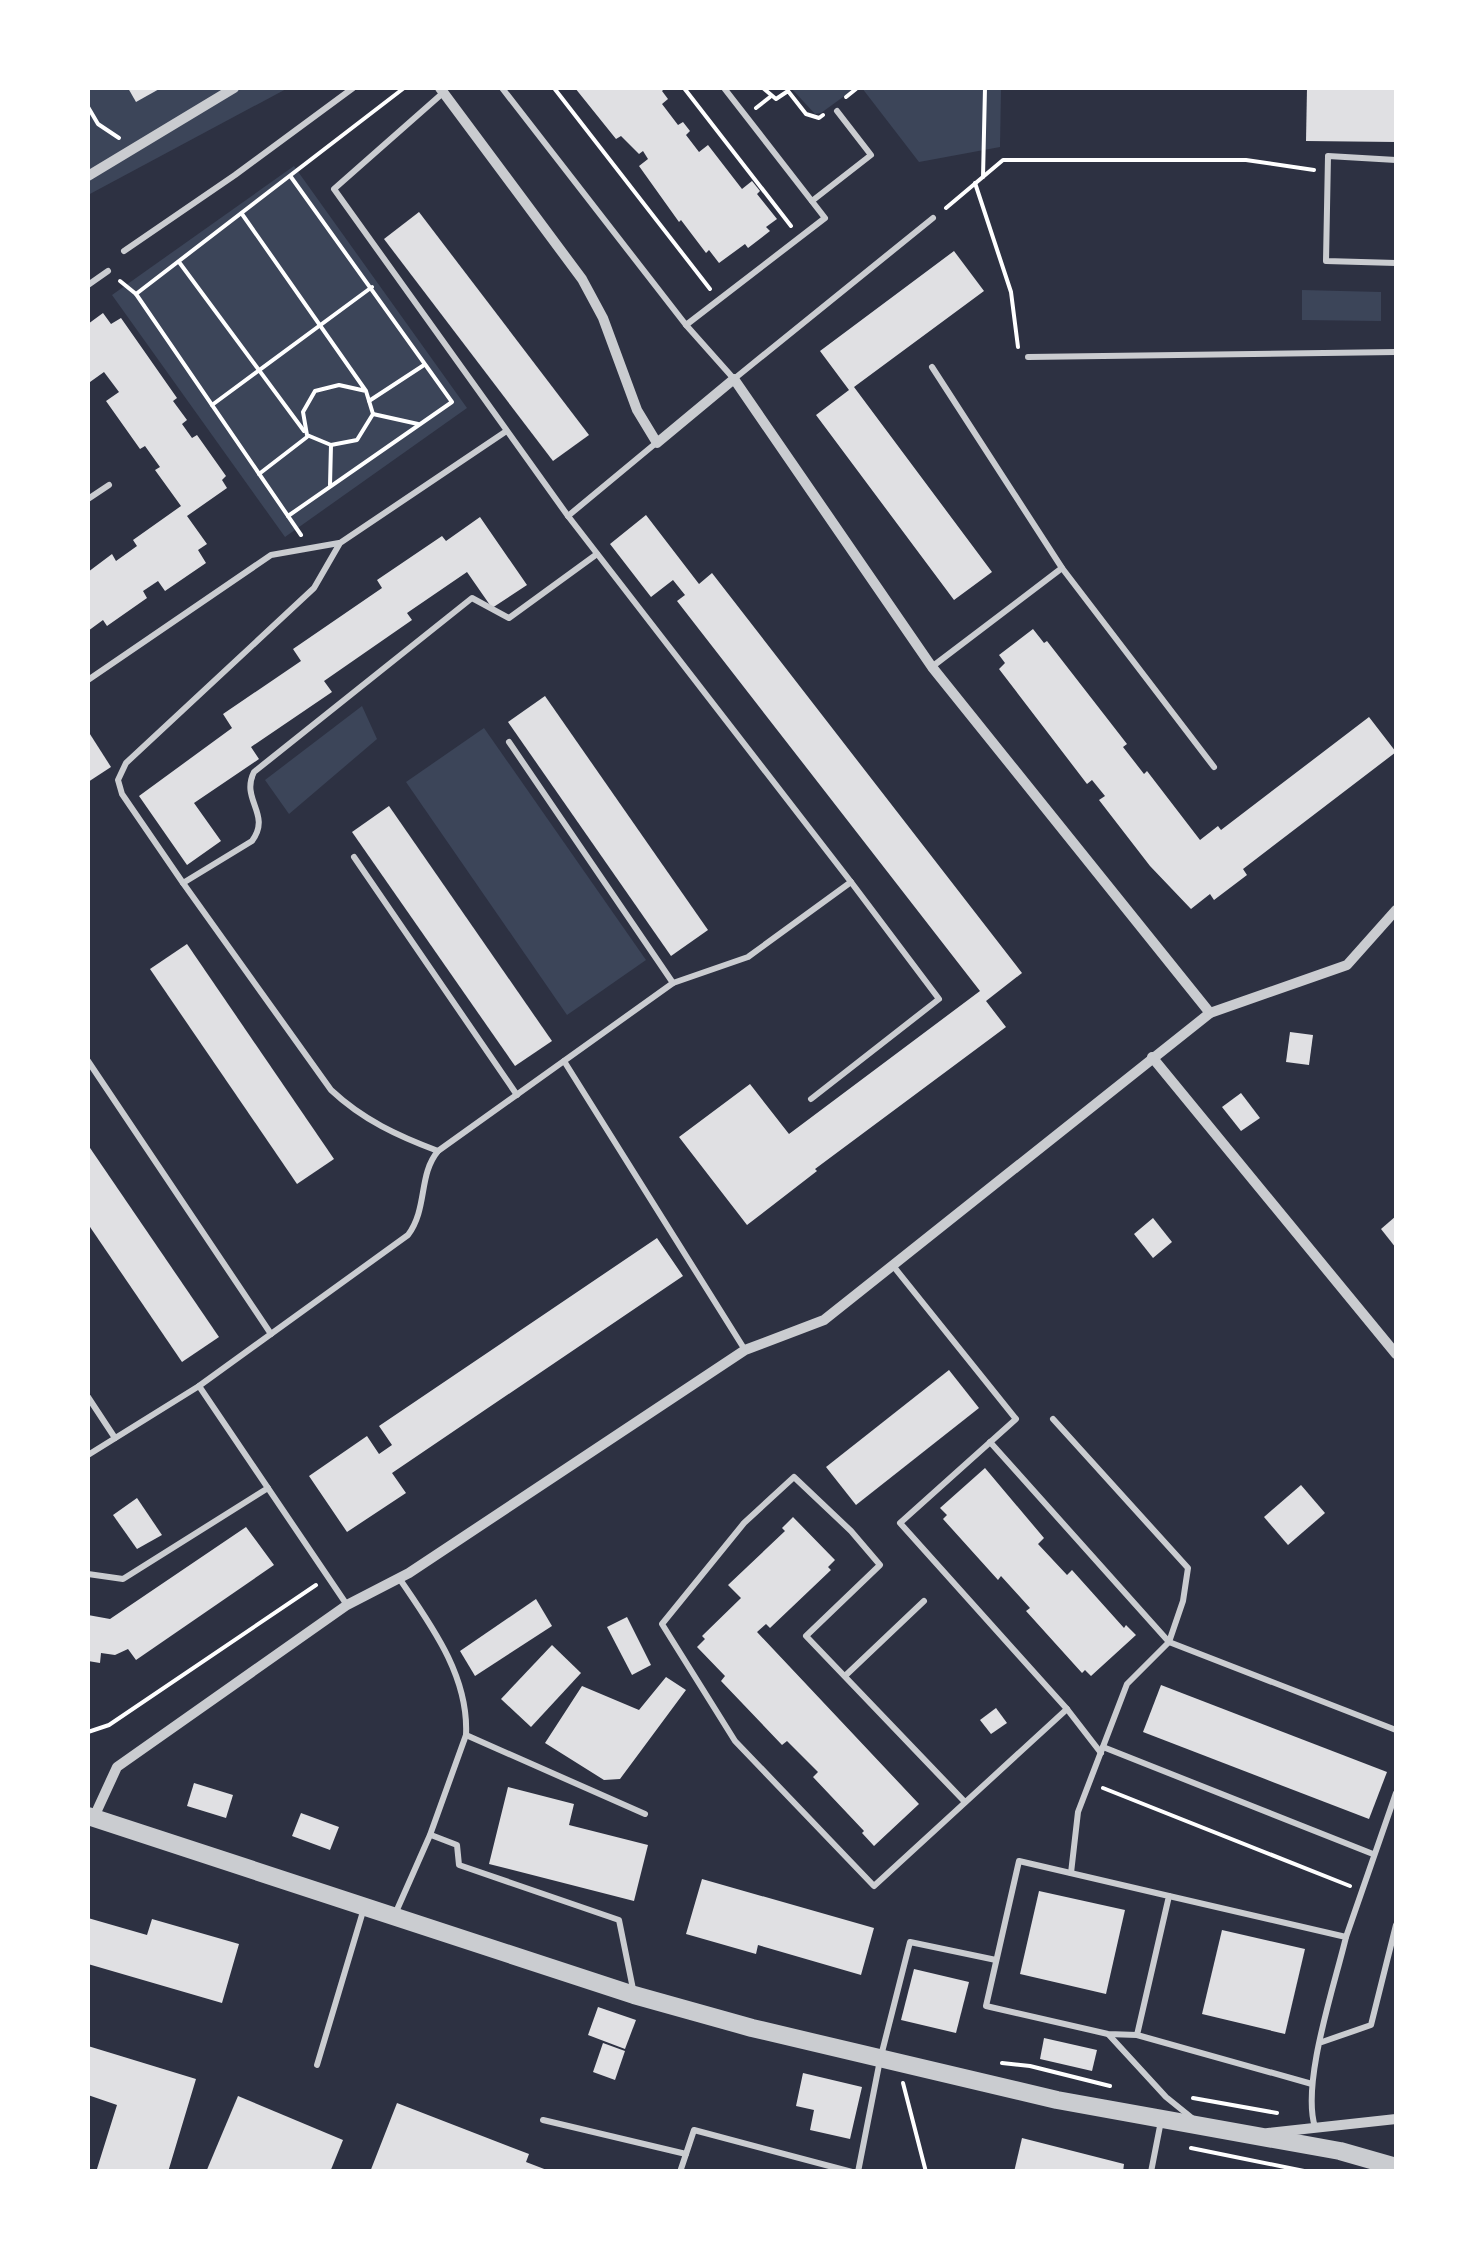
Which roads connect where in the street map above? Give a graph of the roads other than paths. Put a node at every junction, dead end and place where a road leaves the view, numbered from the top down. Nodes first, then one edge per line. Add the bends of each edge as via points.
1 (234, 88) edge
2 (353, 88) edge
3 (502, 88) edge
4 (724, 88) edge
5 (442, 90) edge
6 (836, 109) road end
7 (1396, 160) edge
8 (88, 176) edge
9 (812, 201) junction
10 (934, 218) road end
11 (124, 250) dead end
12 (1396, 264) edge
13 (108, 271) road end
14 (88, 285) edge
15 (686, 326) junction
16 (1396, 352) edge
17 (1028, 357) road end
18 (932, 366) dead end
19 (734, 379) junction
20 (505, 432) junction
21 (658, 443) junction
22 (109, 485) dead end
23 (88, 500) edge
24 (568, 516) junction
25 (340, 543) junction
26 (597, 554) junction
27 (1062, 568) junction
28 (932, 667) junction
29 (88, 680) edge
30 (510, 742) dead end
31 (1214, 768) dead end
32 (354, 857) dead end
33 (852, 882) junction
34 (183, 883) junction
35 (1396, 910) edge
36 (673, 983) junction
37 (1210, 1013) junction
38 (1152, 1057) junction
39 (88, 1061) edge
40 (564, 1061) junction
41 (517, 1095) junction
42 (811, 1099) dead end
43 (438, 1151) junction
44 (894, 1267) junction
45 (271, 1334) junction
46 (1392, 1342) edge
47 (745, 1350) junction
48 (1396, 1354) edge
49 (199, 1386) junction
50 (88, 1397) edge
51 (1053, 1419) dead end
52 (115, 1438) junction
53 (990, 1442) junction
54 (88, 1455) edge
55 (268, 1488) junction
56 (88, 1574) edge
57 (399, 1578) junction
58 (924, 1601) dead end
59 (347, 1605) junction
60 (1170, 1642) junction
61 (845, 1676) junction
62 (1067, 1709) junction
63 (1396, 1730) edge
64 (466, 1736) junction
65 (1102, 1750) junction
66 (1396, 1793) edge
67 (964, 1801) junction
68 (645, 1814) dead end
69 (90, 1817) edge
70 (430, 1835) junction
71 (1373, 1854) junction
72 (1071, 1873) junction
73 (1169, 1896) junction
74 (364, 1908) junction
75 (394, 1918) junction
76 (1396, 1925) edge
77 (1346, 1937) junction
78 (996, 1960) junction
79 (634, 1995) junction
80 (1108, 2034) junction
81 (1137, 2034) junction
82 (1322, 2042) junction
83 (880, 2060) junction
84 (317, 2065) dead end
85 (1312, 2084) junction
86 (1396, 2119) edge
87 (543, 2120) dead end
88 (1162, 2120) junction
89 (1201, 2126) junction
90 (1316, 2128) junction
91 (1252, 2134) junction
92 (686, 2154) junction
93 (1396, 2167) edge
94 (680, 2172) edge
95 (855, 2172) edge
96 (1151, 2172) edge

1 - 8 street
2 - 11 lane
3 - 15 lane
4 - 9 lane
5 - 20 lane via 334,189
5 - 21 street via 582,279 637,410
6 - 9 lane via 872,155
7 - 12 lane via 1328,156 1326,262
9 - 15 lane via 825,218
10 - 19 lane
13 - 14 lane
15 - 19 lane
16 - 17 lane
18 - 27 lane
19 - 21 street
19 - 28 street
20 - 24 lane
20 - 25 lane
21 - 24 lane
22 - 23 lane
24 - 26 lane
25 - 29 lane via 271,555
25 - 34 lane via 314,588 126,763 118,780
26 - 33 lane
26 - 34 lane via 508,618 472,598 254,772 249,791 259,832
27 - 28 lane
27 - 31 lane
28 - 37 street
30 - 36 lane
32 - 41 lane
33 - 36 lane via 748,957
33 - 42 lane via 940,999
34 - 43 lane via 331,1090 354,1112
35 - 37 street via 1347,965
36 - 40 lane
37 - 38 street
38 - 44 street
38 - 46 street
39 - 45 lane
40 - 41 lane
40 - 47 lane
41 - 43 lane
43 - 45 lane via 420,1219 408,1234
44 - 47 street via 824,1320
44 - 53 lane via 1016,1420
45 - 49 lane
46 - 48 street
47 - 57 street
49 - 52 lane
49 - 55 lane
50 - 52 lane
51 - 60 lane via 1188,1568
52 - 54 lane
53 - 60 lane
53 - 62 lane via 900,1523
55 - 56 lane via 123,1579
55 - 59 lane
57 - 59 street
57 - 64 lane via 437,1633 459,1683
58 - 61 lane
59 - 69 street via 117,1767
60 - 63 lane
60 - 65 lane via 1127,1684
61 - 67 lane
61 - 67 lane via 806,1636 880,1566 794,1477 744,1523 662,1624 735,1741 874,1886
62 - 65 lane
62 - 67 lane
64 - 68 lane
64 - 70 lane
65 - 71 lane
65 - 72 lane via 1078,1812
66 - 71 lane
69 - 74 street
70 - 75 lane
70 - 79 lane via 457,1845 459,1865 619,1920
71 - 77 lane
72 - 73 lane
72 - 78 lane via 1019,1862
73 - 77 lane
73 - 81 lane
74 - 75 street
74 - 84 lane
75 - 79 street
76 - 82 lane via 1371,2025
77 - 82 lane
78 - 80 lane via 986,2006
78 - 83 lane via 910,1942
79 - 83 street
80 - 81 lane
80 - 89 lane
81 - 85 lane
82 - 85 lane
83 - 88 street
83 - 95 lane
85 - 90 lane
86 - 90 street
87 - 92 lane
88 - 89 street
88 - 96 lane
89 - 91 street
90 - 91 street
91 - 93 street
92 - 94 lane
92 - 95 lane via 694,2130

